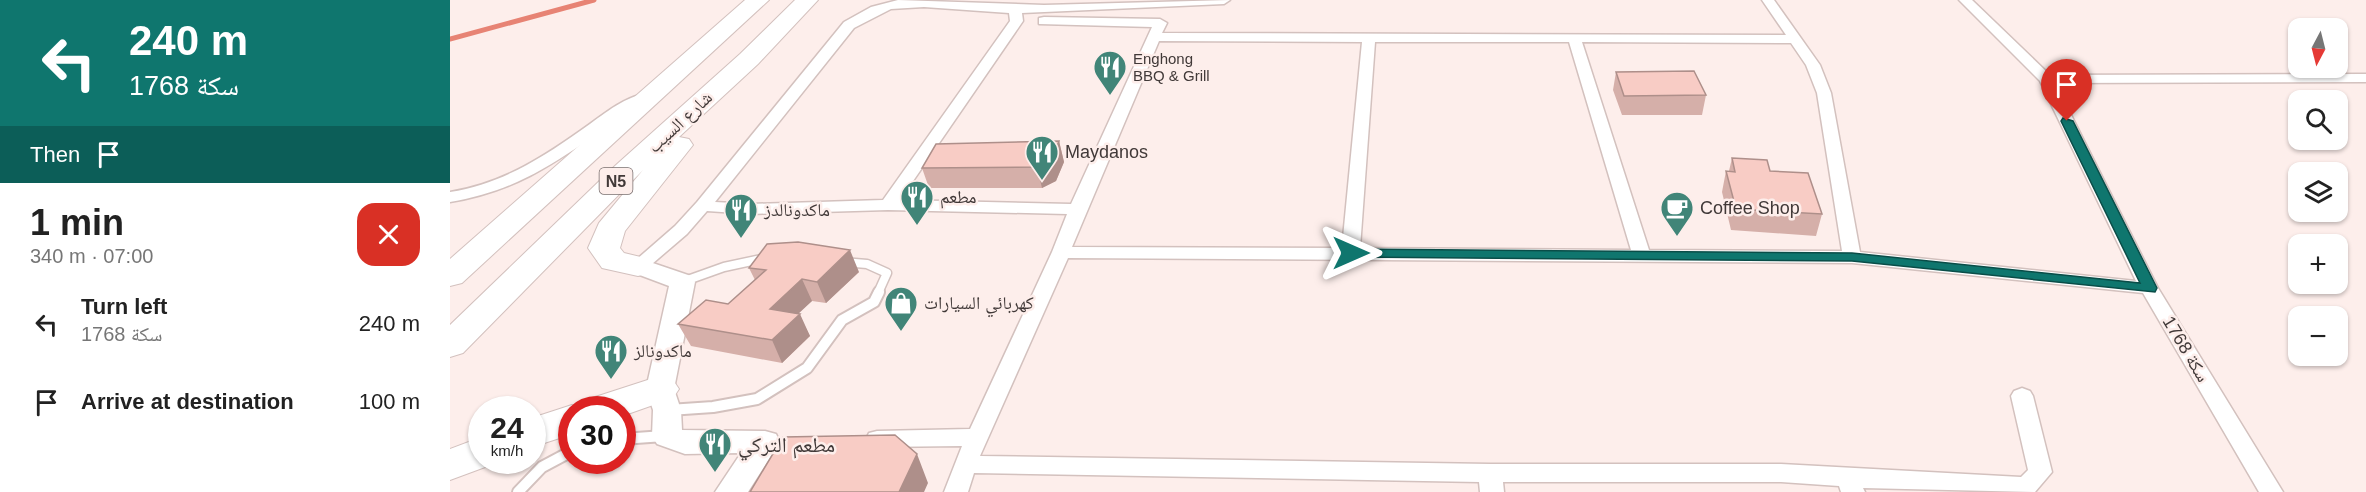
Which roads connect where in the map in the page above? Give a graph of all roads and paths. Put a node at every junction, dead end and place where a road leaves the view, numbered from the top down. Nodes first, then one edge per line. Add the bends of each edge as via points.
1 (807, 0) edge
2 (819, 0) edge
3 (1224, 0) edge
4 (1768, 0) edge
5 (1965, 0) edge
6 (757, 1) edge
7 (1016, 15) junction
8 (786, 21) junction
9 (1155, 37) junction
10 (1369, 37) junction
11 (1795, 39) junction
12 (1575, 40) junction
13 (748, 59) junction
14 (2366, 78) edge
15 (2046, 79) junction
16 (654, 90) junction
17 (450, 197) edge
18 (888, 205) junction
19 (704, 206) junction
20 (1077, 209) junction
21 (1061, 252) junction
22 (1351, 253) junction
23 (1641, 254) junction
24 (1852, 257) junction
25 (780, 258) edge
26 (826, 261) edge
27 (638, 266) junction
28 (450, 276) edge
29 (682, 282) junction
30 (2150, 288) junction
31 (450, 345) edge
32 (2022, 396) dead end
33 (636, 411) edge
34 (664, 412) junction
35 (636, 429) edge
36 (977, 437) junction
37 (859, 440) edge
38 (558, 456) edge
39 (468, 458) edge
40 (964, 464) junction
41 (450, 465) edge
42 (1491, 482) edge
43 (1849, 485) edge
44 (518, 492) edge
45 (731, 492) edge
46 (956, 492) edge
47 (2271, 492) edge

1 - 8 highway, شارع السيب / N5
2 - 8 highway, N5
3 - 7 street
4 - 11 street
5 - 15 street, سكة 1768
6 - 16 highway, N5
7 - 9 street via 1160,24
7 - 18 street
7 - 19 street via 918,2 896,3 862,15 849,25
8 - 13 highway, شارع السيب / N5
9 - 10 street
9 - 20 street
10 - 12 street
10 - 22 street
11 - 12 street
11 - 24 street via 1813,65 1824,93
12 - 23 street
13 - 27 highway via 610,230 604,248 613,261
13 - 31 highway, شارع السيب / N5 via 626,171
14 - 15 street
15 - 30 street, سكة 1768
16 - 17 street via 536,170 475,195
16 - 28 highway, N5
18 - 19 street via 751,209
18 - 20 street
19 - 27 street
20 - 21 street
21 - 22 street
21 - 36 street
22 - 23 street
23 - 24 street
24 - 30 street
25 - 29 lane via 724,267
26 - 34 lane via 867,264 887,273 874,302 842,320 807,369 758,399
27 - 29 street
29 - 34 street
30 - 47 street, سكة 1768
32 - 43 street via 2040,472 2026,486
33 - 34 highway
34 - 35 lane
34 - 45 street via 685,443 777,441
36 - 37 street
36 - 40 street
38 - 44 lane
39 - 41 highway
40 - 42 street
40 - 46 street
42 - 43 street via 1781,472

